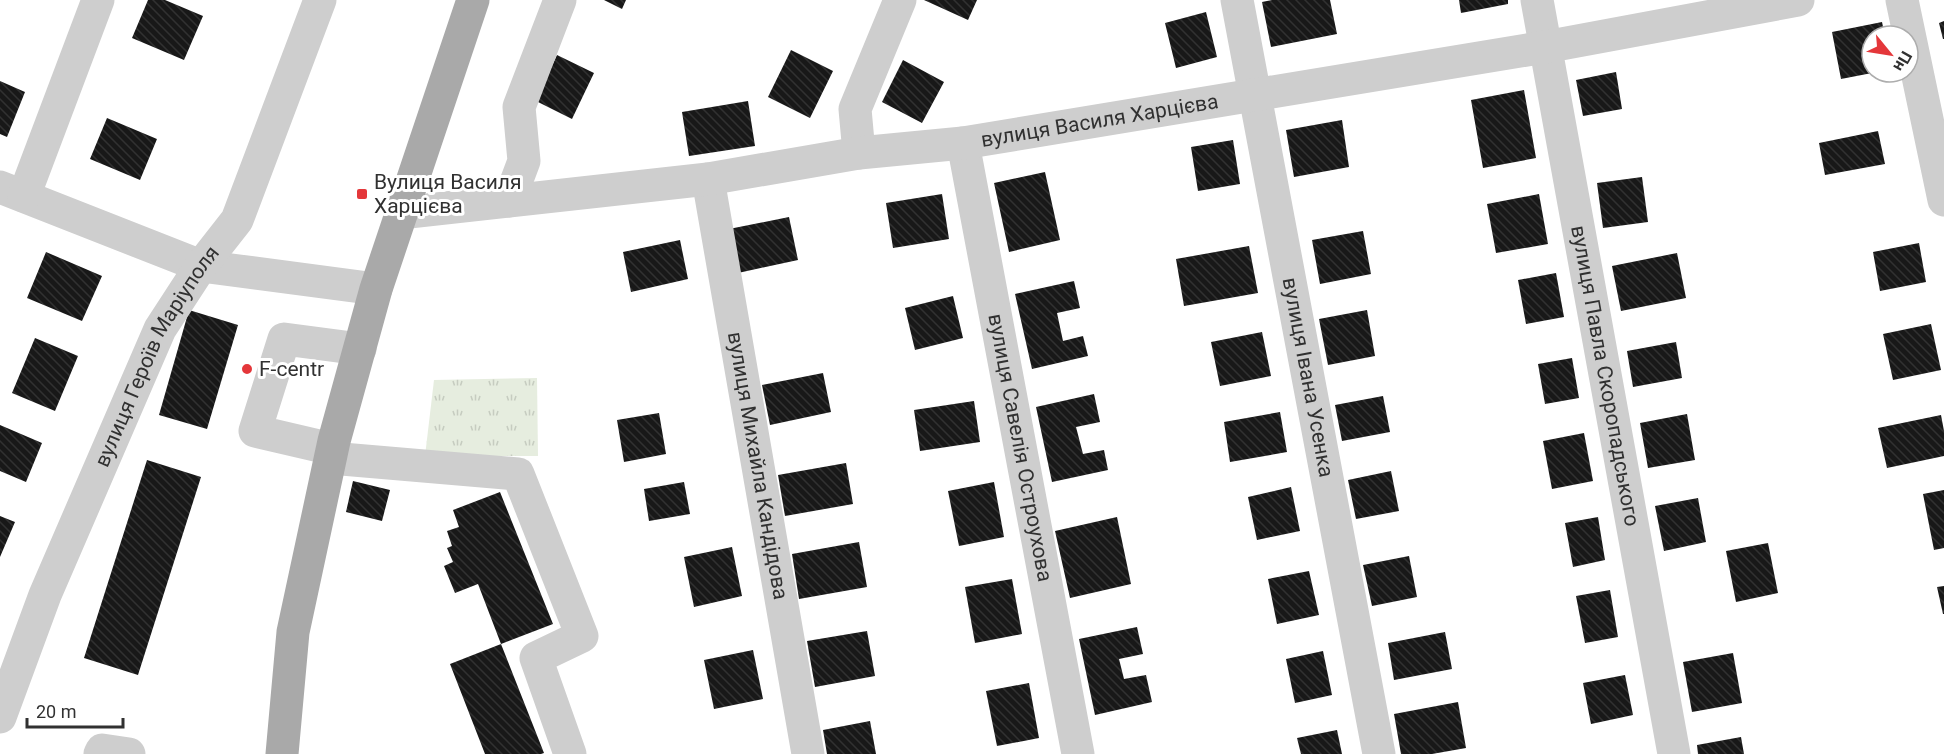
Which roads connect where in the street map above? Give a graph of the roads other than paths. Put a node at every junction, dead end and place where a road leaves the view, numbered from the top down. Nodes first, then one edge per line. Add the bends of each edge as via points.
1 (98, 0) edge
2 (320, 0) edge
3 (473, 0) edge
4 (560, 0) edge
5 (900, 0) edge
6 (1237, 0) edge
7 (1537, 0) edge
8 (1798, 0) edge
9 (1902, 0) edge
10 (1545, 47) junction
11 (1256, 93) junction
12 (963, 143) junction
13 (859, 153) junction
14 (708, 179) junction
15 (12, 191) edge
16 (1944, 200) edge
17 (509, 201) junction
18 (400, 213) junction
19 (201, 266) junction
20 (376, 289) junction
21 (360, 349) junction
22 (331, 454) junction
23 (0, 717) edge
24 (100, 754) edge
25 (129, 754) edge
26 (282, 754) edge
27 (570, 754) edge
28 (808, 754) edge
29 (1078, 754) edge
30 (1379, 754) edge
31 (1674, 754) edge

1 - 15 street
2 - 19 street, вулиця Героїв Маріуполя via 237,220
3 - 18 main road
4 - 17 street via 519,107 524,161
5 - 13 street via 855,109
6 - 11 street, вулиця Івана Усенка
7 - 10 street, вулиця Павла Скоропадського
8 - 10 street, вулиця Василя Харцієва
9 - 16 street
10 - 11 street, вулиця Василя Харцієва
10 - 31 street, вулиця Павла Скоропадського
11 - 12 street, вулиця Василя Харцієва
11 - 30 street, вулиця Івана Усенка
12 - 13 street, вулиця Василя Харцієва
12 - 29 street, вулиця Савелія Остроухова
13 - 14 street, вулиця Василя Харцієва
14 - 17 street, вулиця Василя Харцієва
14 - 28 street, вулиця Михайла Кандідова
15 - 19 street
17 - 18 street, вулиця Василя Харцієва
18 - 20 main road
19 - 20 street
19 - 23 street, вулиця Героїв Маріуполя via 160,329 45,595
20 - 21 main road
21 - 22 main road
21 - 22 street via 284,339 255,431
22 - 26 main road via 293,632
22 - 27 street via 518,474 582,636 536,658
24 - 25 street via 102,750

